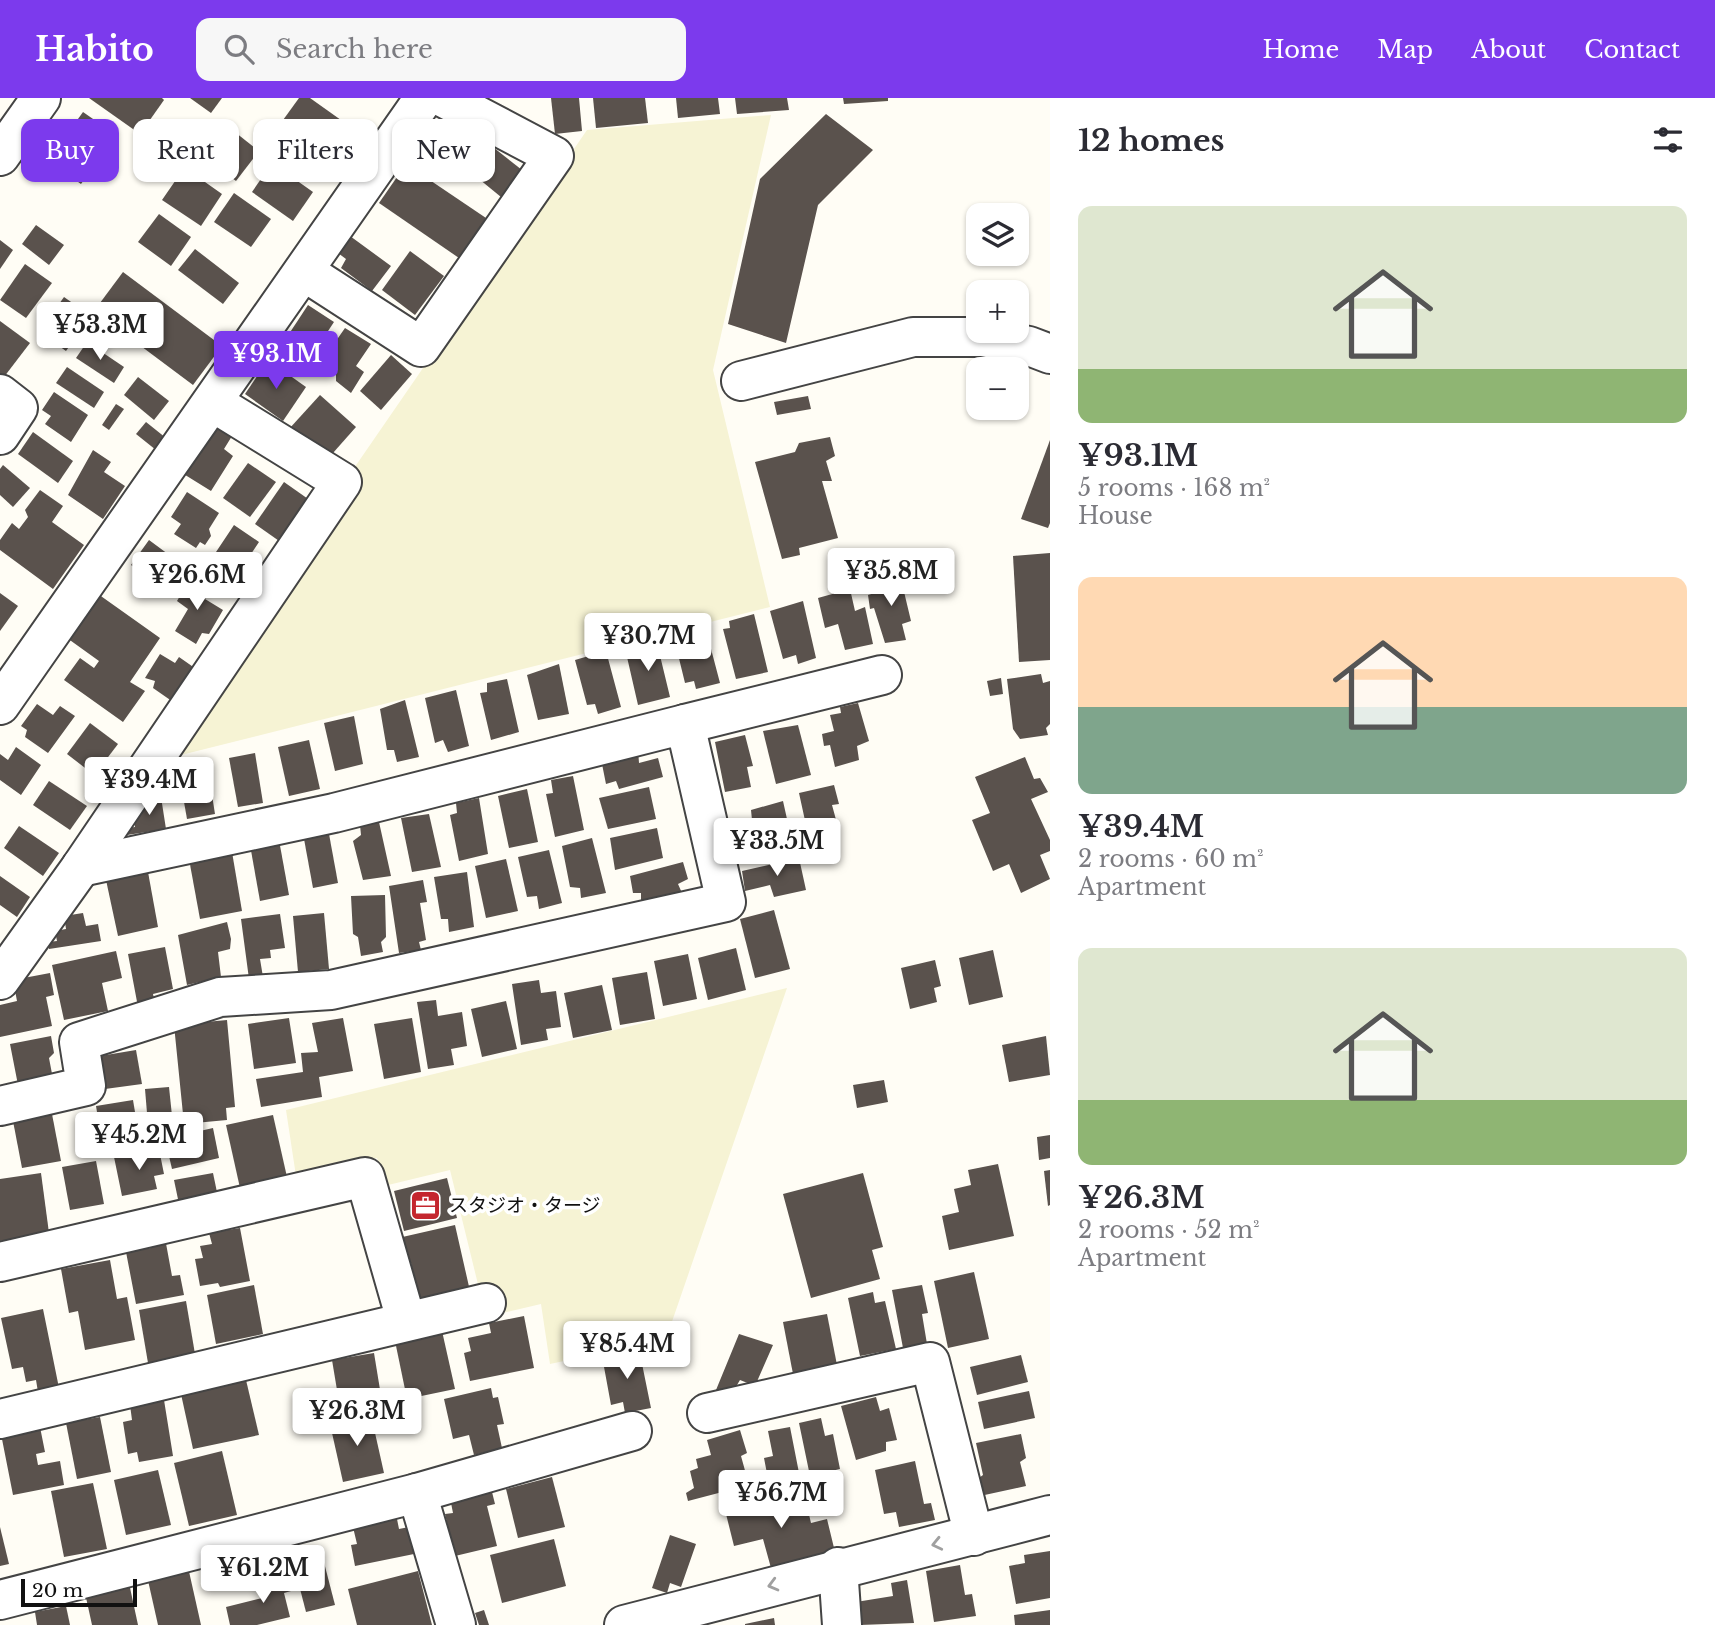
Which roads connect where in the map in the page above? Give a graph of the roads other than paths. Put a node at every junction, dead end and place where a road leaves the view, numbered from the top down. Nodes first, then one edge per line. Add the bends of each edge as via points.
1 (41, 98) edge
2 (425, 98) edge
3 (444, 98) edge
4 (0, 156) edge
5 (305, 272) junction
6 (1050, 354) edge
7 (741, 381) dead end
8 (0, 394) edge
9 (214, 403) junction
10 (0, 435) edge
11 (882, 676) dead end
12 (0, 705) edge
13 (685, 724) junction
14 (81, 867) junction
15 (0, 980) edge
16 (0, 1106) edge
17 (0, 1262) edge
18 (486, 1303) dead end
19 (406, 1320) junction
20 (707, 1413) dead end
21 (0, 1419) edge
22 (632, 1431) dead end
23 (417, 1493) junction
24 (1050, 1515) edge
25 (974, 1536) junction
26 (838, 1567) junction
27 (0, 1600) edge
28 (0, 1615) edge
29 (643, 1623) edge
30 (3, 1625) edge
31 (456, 1625) edge
32 (842, 1625) edge

1 - 4 street
2 - 5 street
3 - 5 street via 554,156 421,347
5 - 9 street
6 - 7 street via 983,337 913,337
8 - 10 street via 18,408
9 - 12 street
9 - 14 street via 342,482
11 - 13 street
13 - 14 street via 334,813
13 - 16 street via 726,902 331,990 220,997 79,1042 86,1086
14 - 15 street
17 - 19 street via 365,1177
18 - 19 street
19 - 21 street
20 - 25 street via 930,1362
22 - 23 street
23 - 27 street
23 - 31 street
24 - 25 street
25 -> 26 street
26 -> 29 street
26 - 32 street
28 - 30 street

